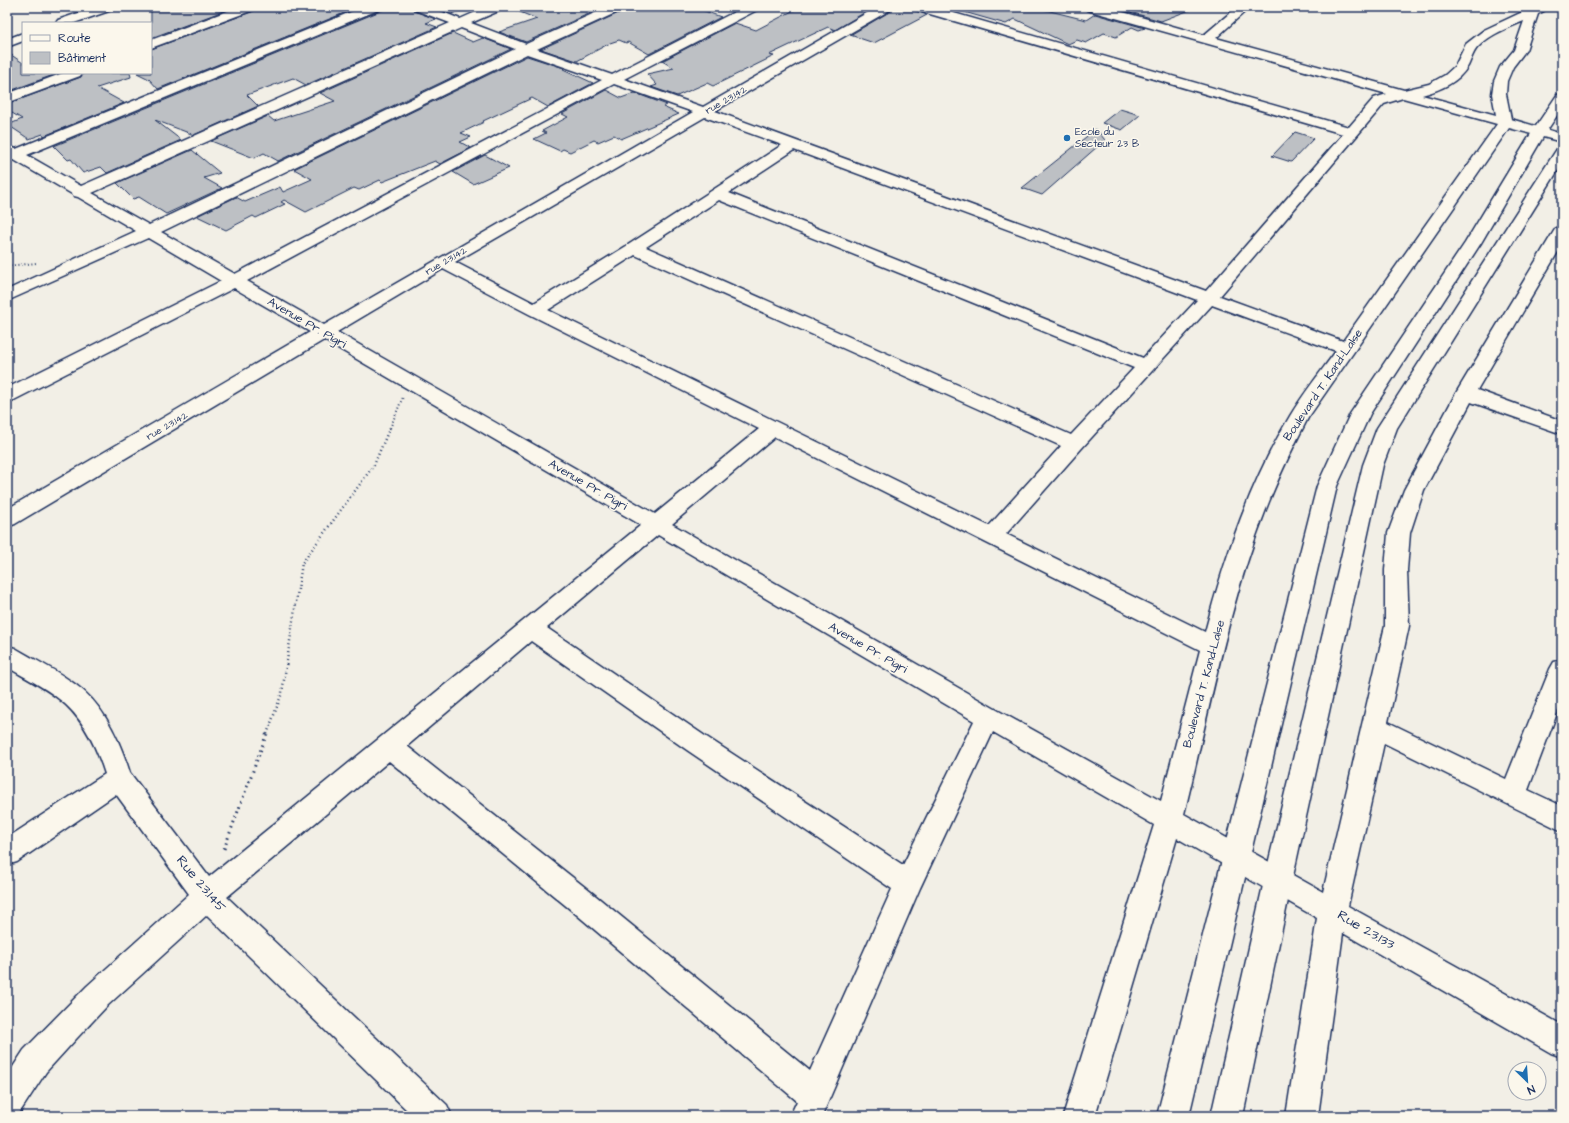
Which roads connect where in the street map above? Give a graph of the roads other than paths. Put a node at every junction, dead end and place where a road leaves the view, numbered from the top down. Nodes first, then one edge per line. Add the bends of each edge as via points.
1 (108, 7) edge
2 (249, 7) edge
3 (374, 7) edge
4 (419, 7) edge
5 (497, 7) edge
6 (618, 7) edge
7 (753, 7) edge
8 (886, 7) edge
9 (920, 7) edge
10 (1091, 7) edge
11 (1244, 7) edge
12 (1537, 9) edge
13 (65, 22) edge
14 (460, 23) junction
15 (22, 37) edge
16 (1207, 39) junction
17 (7, 42) edge
18 (152, 44) edge
19 (526, 49) junction
20 (72, 74) edge
21 (612, 80) junction
22 (1402, 95) junction
23 (7, 98) edge
24 (1562, 98) edge
25 (705, 112) junction
26 (1505, 123) junction
27 (1352, 132) junction
28 (1539, 132) junction
29 (1562, 138) edge
30 (792, 145) junction
31 (1562, 152) edge
32 (10, 154) edge
33 (79, 193) junction
34 (718, 194) junction
35 (1562, 231) edge
36 (147, 232) junction
37 (634, 248) junction
38 (443, 262) junction
39 (234, 281) junction
40 (7, 296) edge
41 (1209, 298) junction
42 (535, 310) junction
43 (325, 333) junction
44 (1346, 349) junction
45 (1146, 366) junction
46 (1466, 393) junction
47 (7, 396) edge
48 (773, 428) junction
49 (1562, 428) edge
50 (1074, 444) junction
51 (7, 519) edge
52 (657, 524) junction
53 (992, 536) junction
54 (531, 629) junction
55 (1213, 646) junction
56 (7, 655) edge
57 (1562, 669) edge
58 (988, 717) junction
59 (1374, 727) junction
60 (389, 746) junction
61 (119, 778) junction
62 (1513, 795) junction
63 (1169, 819) junction
64 (1562, 819) edge
65 (7, 853) edge
66 (1237, 858) junction
67 (1278, 881) junction
68 (908, 884) junction
69 (207, 896) junction
70 (1332, 912) junction
71 (1562, 1042) edge
72 (7, 1104) edge
73 (810, 1106) edge
74 (436, 1116) edge
75 (1079, 1116) edge
76 (1173, 1116) edge
77 (1227, 1116) edge
78 (1302, 1116) edge

1 - 13 street
2 - 18 street
3 - 32 street
4 - 14 street
5 - 14 street
6 - 19 street
7 - 21 street
8 - 25 street, rue 23.142
9 - 27 street
10 - 16 street
11 - 16 street
12 - 22 street via 1481,37 1471,46 1460,68 1441,83 1420,92
12 - 26 street via 1519,52 1506,68 1500,81 1498,94
14 - 19 street
14 - 33 street
15 - 17 street
16 - 22 street
19 - 21 street
19 - 36 street
20 - 23 street
21 - 25 street
21 - 39 street
22 - 26 street
22 - 27 street via 1379,101
24 - 28 street
25 - 30 street
25 - 38 street, rue 23.142
26 - 28 street
26 - 44 street, Boulevard T. Kand-Lalse
27 - 41 street
28 - 29 street
28 - 66 street via 1473,243 1360,414 1327,486
30 - 34 street
30 - 41 street
31 - 67 street via 1387,428 1373,465
32 - 33 street, Avenue Pr. Pigri
33 - 36 street, Avenue Pr. Pigri
34 - 37 street
34 - 45 street
35 - 46 street
36 - 39 street, Avenue Pr. Pigri
36 - 40 street
37 - 42 street
37 - 50 street
38 - 42 street
38 - 43 street, rue 23.142
39 - 43 street, Avenue Pr. Pigri
39 - 47 street
41 - 44 street
41 - 45 street
42 - 48 street
43 - 51 street, rue 23.142
43 - 52 street, Avenue Pr. Pigri
44 - 55 street, Boulevard T. Kand-Lalse via 1299,417 1265,481 1242,546
45 - 50 street
46 - 49 street
46 - 59 street via 1414,490 1399,533 1396,570 1397,626
48 - 52 street
48 - 53 street
50 - 53 street
52 - 54 street
52 - 58 street, Avenue Pr. Pigri
53 - 55 street
54 - 60 street
54 - 68 street
55 - 63 street, Boulevard T. Kand-Lalse
56 - 61 street, Rue 23.145 via 68,692 89,713 110,753
57 - 62 street
58 - 63 street, Avenue Pr. Pigri
58 - 68 street
59 - 62 street
59 - 70 street
60 - 69 street
60 - 73 street via 586,905
61 - 65 street
61 - 69 street, Rue 23.145
62 - 64 street
63 - 66 street, Rue 23.133
63 - 75 street, Boulevard T. Kand-Lalse
66 - 67 street, Rue 23.133
66 - 76 street
67 - 70 street, Rue 23.133
67 - 77 street
68 - 73 street
69 - 72 street via 66,1027 35,1061
69 - 74 street, Rue 23.145
70 - 71 street, Rue 23.133
70 - 78 street

